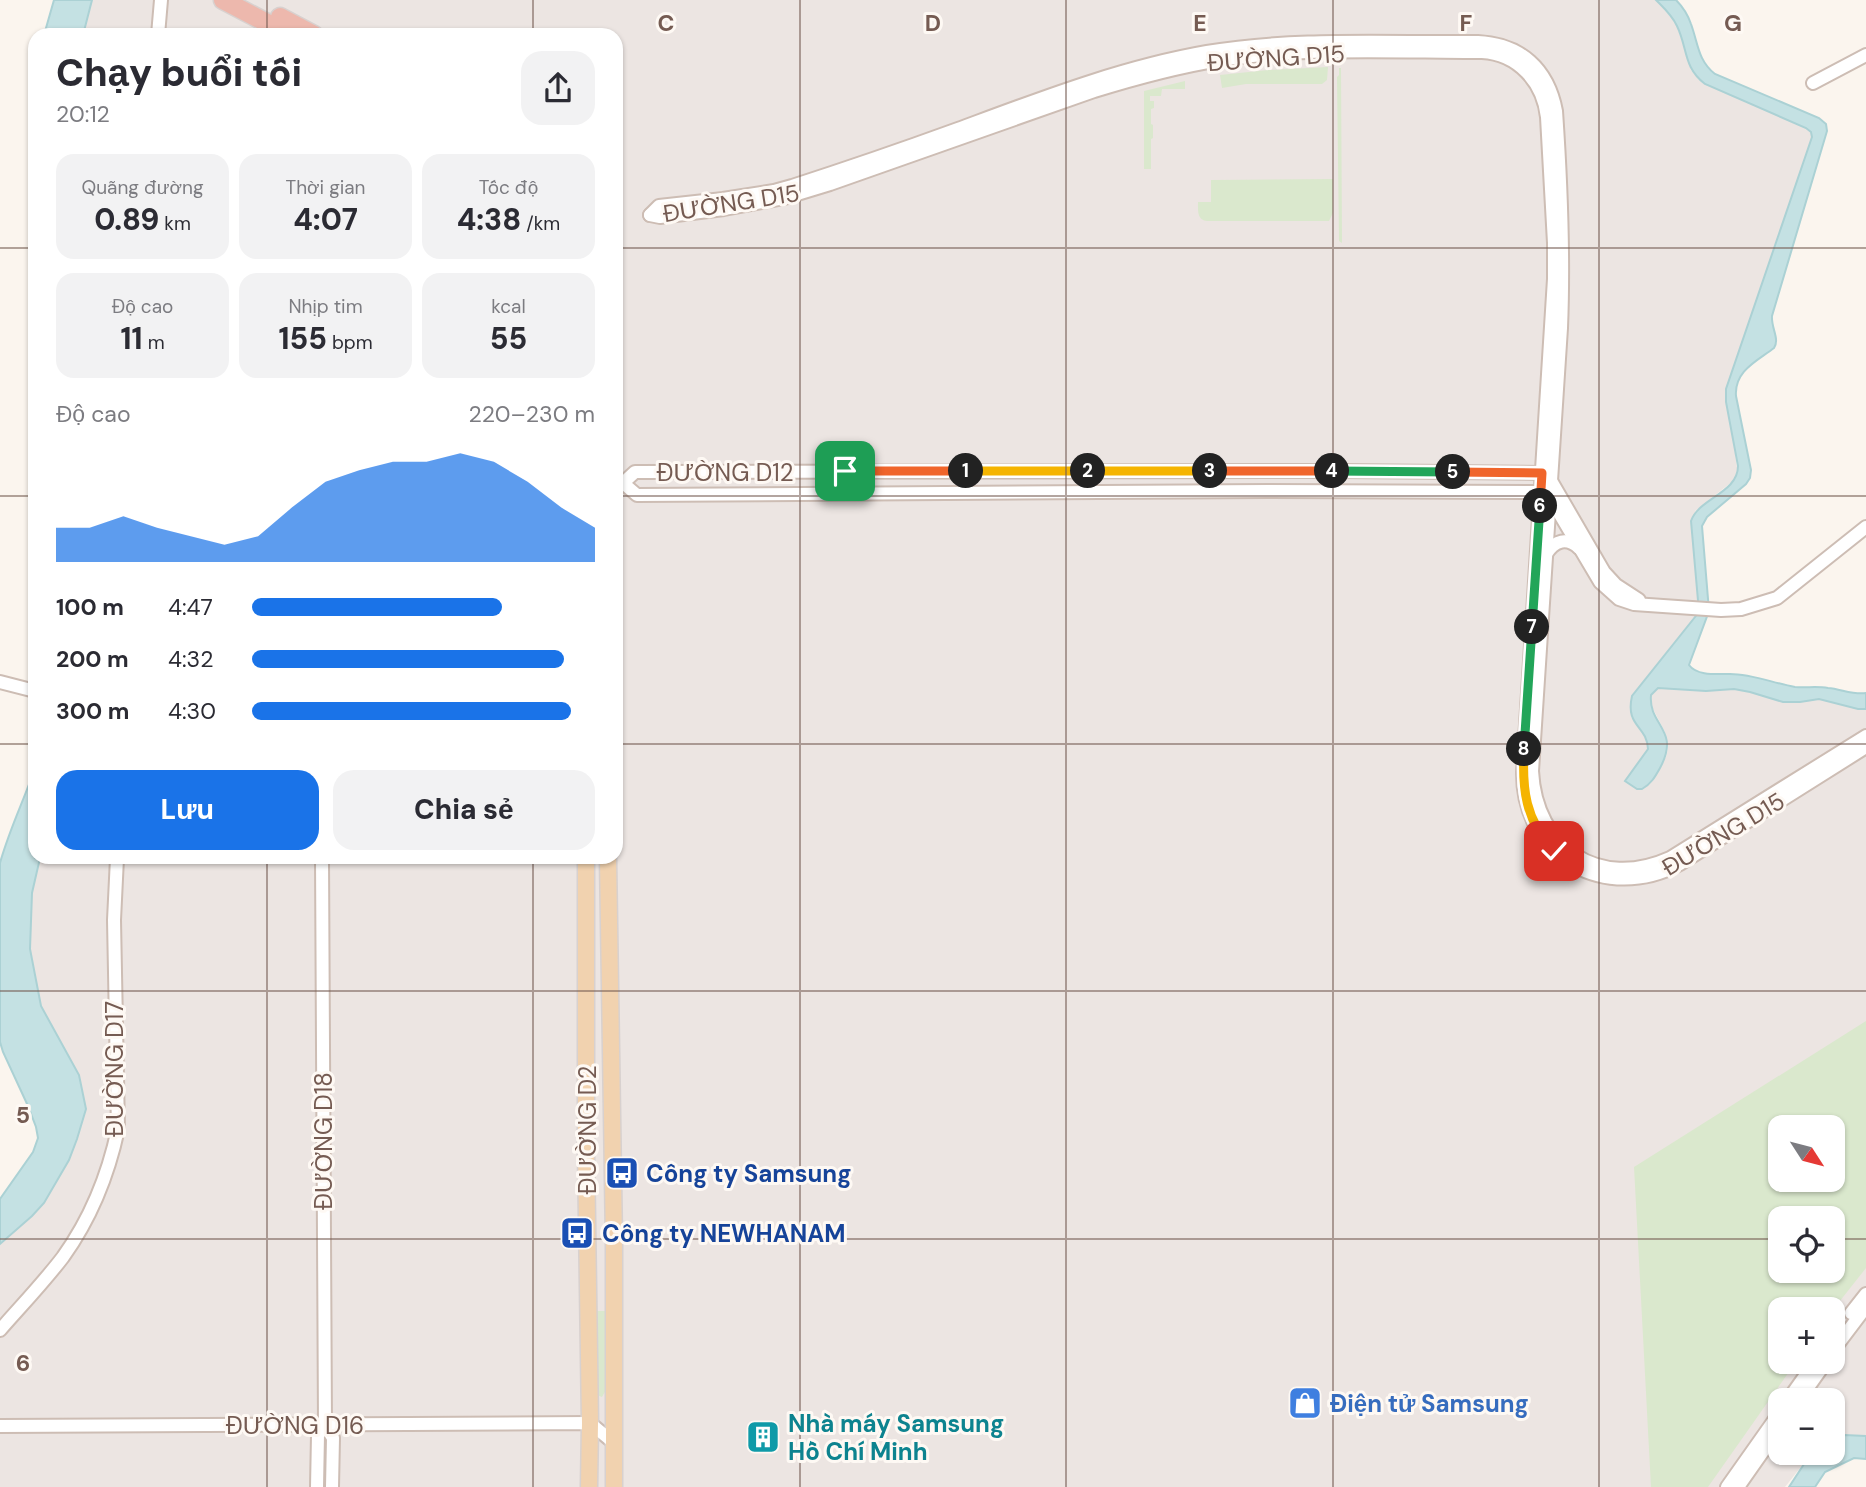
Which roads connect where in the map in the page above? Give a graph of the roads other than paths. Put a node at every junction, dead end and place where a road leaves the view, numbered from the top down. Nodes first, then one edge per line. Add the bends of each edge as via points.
1 (162, 0) edge
2 (223, 0) edge
3 (247, 0) edge
4 (159, 28) edge
5 (277, 28) edge
6 (301, 28) edge
7 (1866, 55) edge
8 (1813, 83) dead end
9 (1269, 471) junction
10 (1546, 476) junction
11 (623, 481) edge
12 (623, 485) edge
13 (1268, 491) junction
14 (1545, 494) junction
15 (1866, 527) edge
16 (1581, 550) junction
17 (1546, 554) junction
18 (1649, 604) junction
19 (0, 682) edge
20 (28, 689) edge
21 (1866, 736) edge
22 (1866, 747) edge
23 (1760, 807) junction
24 (117, 864) edge
25 (322, 864) edge
26 (586, 864) edge
27 (612, 864) edge
28 (1866, 1294) edge
29 (1866, 1307) edge
30 (1845, 1321) edge
31 (0, 1330) edge
32 (1845, 1335) edge
33 (590, 1423) junction
34 (325, 1425) junction
35 (0, 1426) edge
36 (1768, 1429) edge
37 (614, 1443) junction
38 (1768, 1444) edge
39 (615, 1485) edge
40 (317, 1487) edge
41 (332, 1487) edge
42 (589, 1487) edge
43 (1727, 1487) edge
44 (1738, 1487) edge

1 - 4 street
2 - 5 highway
3 - 6 highway
7 - 8 street
9 - 10 street, ĐƯỜNG D12
9 - 11 street, ĐƯỜNG D12 via 635,472
9 - 13 street
10 - 10 street, ĐƯỜNG D15 via 1563,276 1556,111 1539,71 1504,46 1478,42 1298,43 1186,56 1076,87 792,186 659,206 650,215 784,198 1127,80 1190,65 1289,53 1496,54 1532,77 1547,117 1554,279
10 - 14 street, ĐƯỜNG D15
10 - 18 street via 1604,572 1623,590
12 - 13 street, ĐƯỜNG D12 via 637,495
13 - 14 street, ĐƯỜNG D12
14 - 16 street
14 - 17 street, ĐƯỜNG D15
14 - 23 street, ĐƯỜNG D15 via 1523,772 1526,803 1540,834 1554,851 1582,869 1602,877 1636,879 1680,864
15 - 18 street via 1777,598 1721,610
16 - 17 street via 1565,540 1552,545
16 - 18 street via 1595,576 1612,594 1626,602
17 - 23 street, ĐƯỜNG D15 via 1532,771 1538,809 1555,837 1599,866 1646,867
19 - 20 street
21 - 23 street, ĐƯỜNG D15
22 - 23 street, ĐƯỜNG D15
24 - 31 street, ĐƯỜNG D17 via 118,1129 111,1159 86,1220 62,1258
25 - 34 street, ĐƯỜNG D18
26 - 33 main road, ĐƯỜNG D2
27 - 37 main road, ĐƯỜNG D2
28 - 30 street
29 - 32 street
33 - 34 street, ĐƯỜNG D16
33 - 37 street
33 - 42 main road, ĐƯỜNG D2
34 - 35 street, ĐƯỜNG D16
34 - 40 street, ĐƯỜNG D18 via 318,1435
34 - 41 street, ĐƯỜNG D18 via 333,1438
36 - 43 street
37 - 39 main road, ĐƯỜNG D2
38 - 44 street

